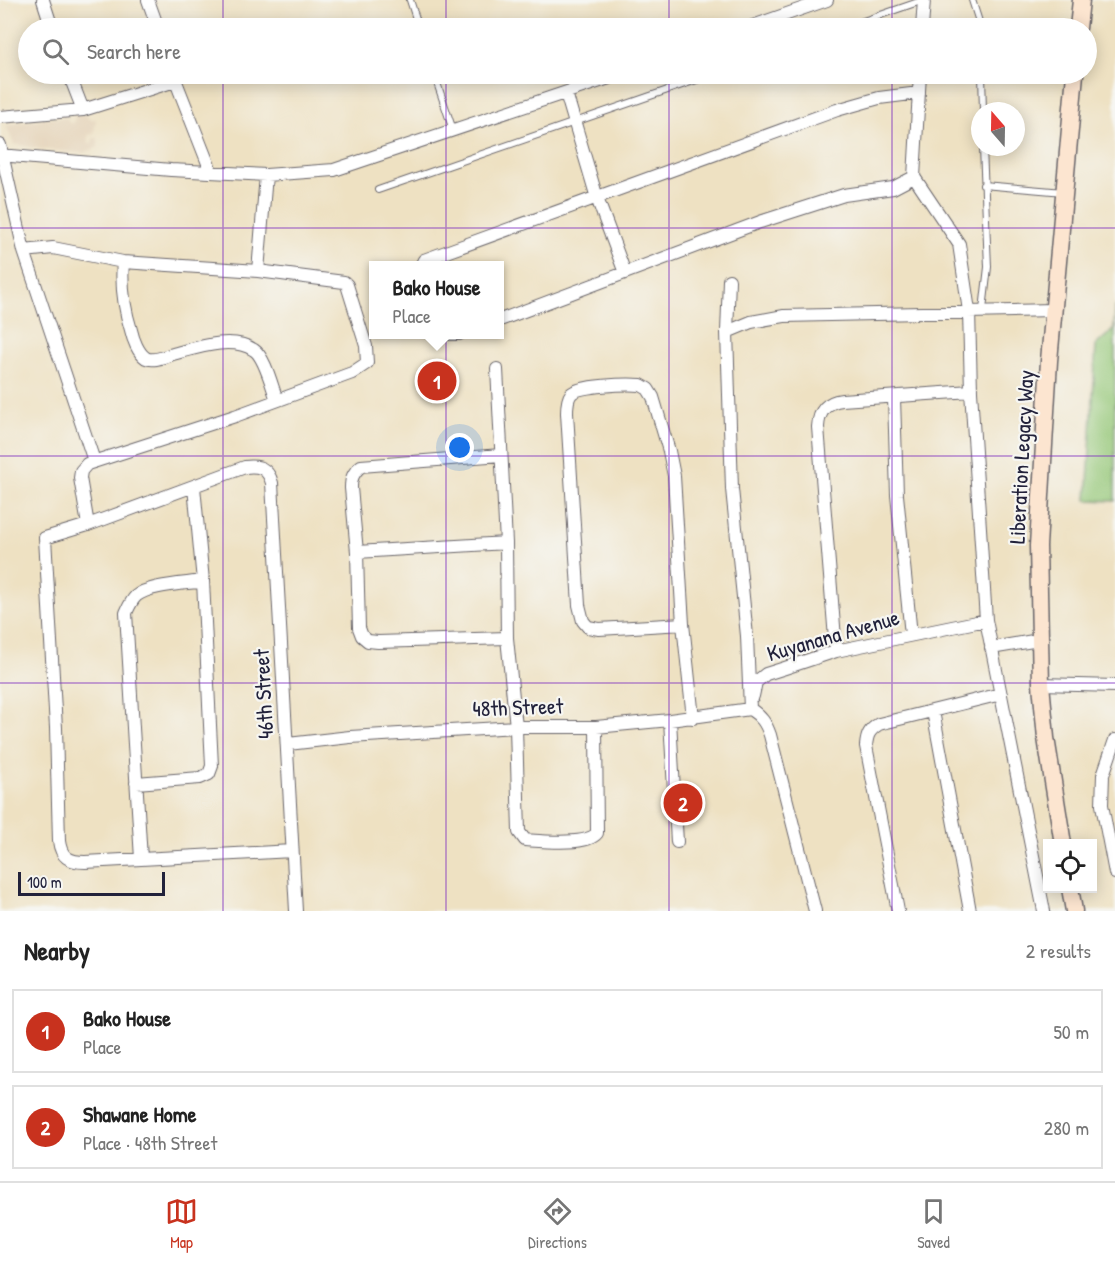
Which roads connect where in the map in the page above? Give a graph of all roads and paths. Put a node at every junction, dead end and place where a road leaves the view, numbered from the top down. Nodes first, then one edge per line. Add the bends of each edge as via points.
1 (43, 0) edge
2 (148, 0) edge
3 (410, 0) edge
4 (827, 0) edge
5 (924, 0) edge
6 (972, 0) edge
7 (1081, 0) edge
8 (49, 18) edge
9 (154, 18) edge
10 (416, 18) edge
11 (776, 18) edge
12 (872, 18) edge
13 (923, 18) edge
14 (978, 18) edge
15 (1079, 18) edge
16 (73, 84) edge
17 (155, 84) edge
18 (177, 84) edge
19 (437, 84) edge
20 (592, 84) edge
21 (685, 84) edge
22 (919, 84) edge
23 (982, 84) edge
24 (1074, 84) edge
25 (566, 93) junction
26 (919, 93) junction
27 (983, 102) edge
28 (83, 110) junction
29 (0, 117) edge
30 (574, 122) junction
31 (453, 130) junction
32 (1, 152) edge
33 (983, 156) edge
34 (210, 171) junction
35 (266, 175) junction
36 (914, 177) junction
37 (984, 185) junction
38 (378, 190) dead end
39 (1064, 192) junction
40 (597, 198) junction
41 (24, 251) junction
42 (424, 261) edge
43 (123, 262) junction
44 (258, 271) junction
45 (625, 273) junction
46 (729, 280) dead end
47 (983, 310) junction
48 (1054, 310) junction
49 (969, 311) junction
50 (504, 318) edge
51 (727, 332) junction
52 (497, 369) dead end
53 (971, 392) junction
54 (894, 398) junction
55 (277, 400) junction
56 (501, 455) junction
57 (94, 461) junction
58 (194, 487) junction
59 (88, 525) junction
60 (506, 543) junction
61 (357, 552) junction
62 (203, 581) junction
63 (986, 620) junction
64 (683, 624) junction
65 (911, 635) junction
66 (507, 638) junction
67 (1039, 640) junction
68 (991, 648) junction
69 (836, 651) junction
70 (1041, 684) junction
71 (1115, 686) edge
72 (1001, 694) junction
73 (750, 709) junction
74 (933, 711) junction
75 (693, 718) junction
76 (670, 720) junction
77 (516, 727) junction
78 (596, 727) junction
79 (1115, 740) edge
80 (288, 744) junction
81 (136, 783) junction
82 (1061, 839) edge
83 (677, 842) dead end
84 (292, 851) junction
85 (141, 859) junction
86 (1115, 873) edge
87 (1071, 893) edge
88 (296, 911) edge
89 (815, 911) edge
90 (898, 911) edge
91 (970, 911) edge
92 (1044, 911) edge
93 (1074, 911) edge

1 - 8 street
2 - 9 street
3 - 10 lane
4 - 11 street
5 - 12 lane
5 - 13 street
6 - 14 lane
7 - 15 main road
16 - 28 street
17 - 28 street
18 - 34 street
19 - 31 lane
20 - 25 street
21 - 30 lane
22 - 26 street
23 - 27 lane
24 - 39 main road, Liberation Legacy Way
25 - 30 street
25 - 31 street
26 - 36 street
26 - 40 street via 837,110
28 - 29 street
30 - 38 lane
30 - 40 street
31 - 35 street via 334,170
32 - 34 street
32 - 41 street
33 - 37 lane
34 - 35 street
35 - 44 street
36 - 45 street via 893,188 844,195 760,222
36 - 49 street via 959,244
37 - 39 lane
37 - 47 lane via 988,267
39 - 48 main road, Liberation Legacy Way
40 - 42 street
40 - 45 street
41 - 43 street via 53,248
41 - 57 street
43 - 44 street
43 - 55 street via 128,322 147,358 224,343 249,347 262,360
44 - 55 street via 344,282 368,355 367,363 360,369
45 - 50 street
46 - 51 street
47 - 48 street
47 - 49 street
48 - 67 main road, Liberation Legacy Way via 1038,546
49 - 51 street via 784,316 751,322
49 - 53 street
51 - 73 street via 732,489
52 - 56 street
53 - 54 street
53 - 63 street
54 - 65 street via 897,495
54 - 69 street via 835,401 822,410 819,418
55 - 57 street
56 - 60 street
56 - 61 street via 361,466 351,480
57 - 59 street via 87,464 80,477
58 - 59 street
58 - 62 street
58 - 80 street, 46th Street via 255,465 270,474
59 - 85 street via 45,538 60,850 74,862
60 - 61 street
60 - 66 street
61 - 66 street via 359,628 368,641
62 - 81 street via 146,591 137,595 126,613
62 - 81 street via 212,766 209,774 200,778
63 - 65 street, Kuyanana Avenue
63 - 68 street
64 - 64 street via 674,476 653,397 641,385 580,389 571,394 567,413 583,621 588,627 600,629
64 - 75 street
65 - 69 street, Kuyanana Avenue
66 - 77 street
67 - 68 street
67 - 70 main road, Liberation Legacy Way
68 - 72 street
69 - 73 street, Kuyanana Avenue via 766,674 756,681
70 - 71 street
70 - 82 main road, Liberation Legacy Way
72 - 74 street
72 - 92 street
73 - 75 street, 48th Street
73 - 89 street via 766,723 771,735
74 - 90 street via 879,724 866,736
74 - 91 street
75 - 76 street, 48th Street
76 - 78 street, 48th Street
76 - 83 street
77 - 78 street, 48th Street
77 - 78 street via 521,836 525,840 560,841 593,838 597,833
77 - 80 street, 48th Street
79 - 86 street via 1103,775 1102,805
80 - 84 street, 46th Street
81 - 85 street
84 - 85 street
84 - 88 street, 46th Street
87 - 93 main road

